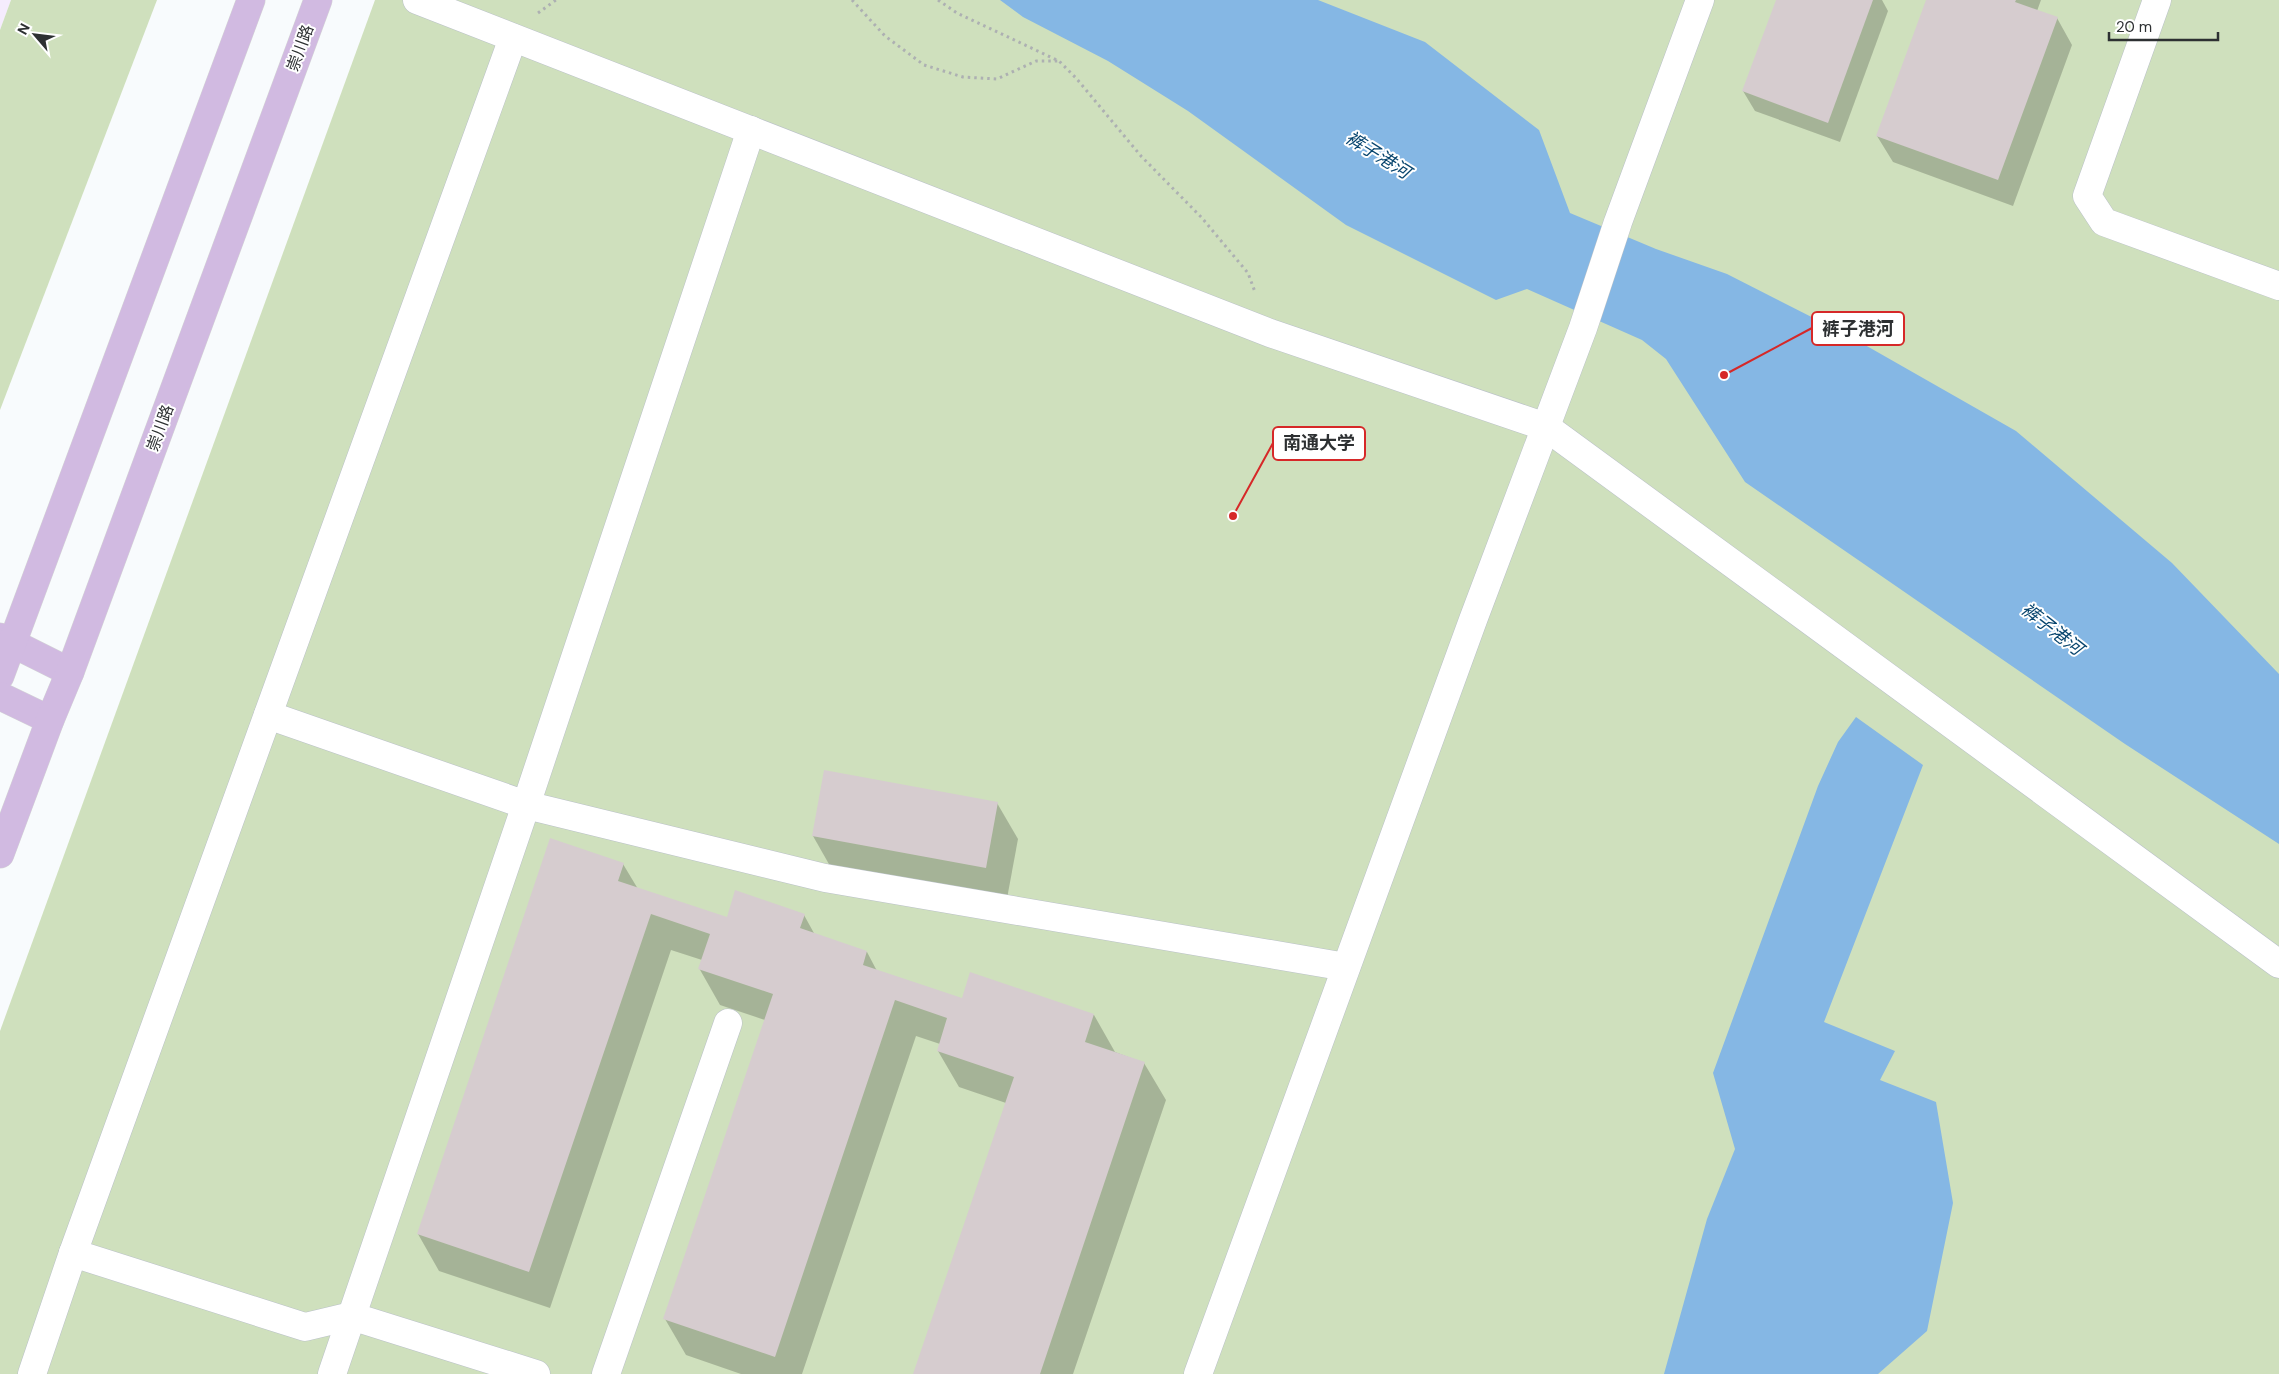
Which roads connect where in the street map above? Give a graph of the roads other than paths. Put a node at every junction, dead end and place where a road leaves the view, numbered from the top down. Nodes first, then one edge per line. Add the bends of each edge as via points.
1 (251, 0) edge
2 (318, 0) edge
3 (416, 0) edge
4 (1700, 0) edge
5 (2157, 0) edge
6 (513, 38) junction
7 (751, 130) junction
8 (2279, 286) edge
9 (1546, 427) junction
10 (6, 641) edge
11 (70, 672) junction
12 (0, 676) edge
13 (0, 696) edge
14 (268, 715) junction
15 (50, 720) junction
16 (526, 805) junction
17 (0, 854) edge
18 (2279, 964) edge
19 (1346, 967) junction
20 (728, 1023) dead end
21 (73, 1253) junction
22 (351, 1316) junction
23 (32, 1374) edge
24 (332, 1374) edge
25 (536, 1374) edge
26 (606, 1374) edge
27 (1198, 1374) edge

1 - 10 main road
2 - 11 main road, 崇川路
3 - 6 street
4 - 9 street
5 - 8 street via 2088,196 2104,222
6 - 7 street
6 - 14 street
7 - 9 street via 1270,333
7 - 16 street
9 - 18 street
9 - 19 street
10 - 11 main road
10 - 12 main road
11 - 15 main road, 崇川路
13 - 15 main road
14 - 16 street
14 - 21 street
15 - 17 main road, 崇川路
16 - 19 street via 825,878
16 - 22 street
19 - 27 street
20 - 26 street
21 - 22 street via 305,1327
21 - 23 street
22 - 24 street
22 - 25 street

